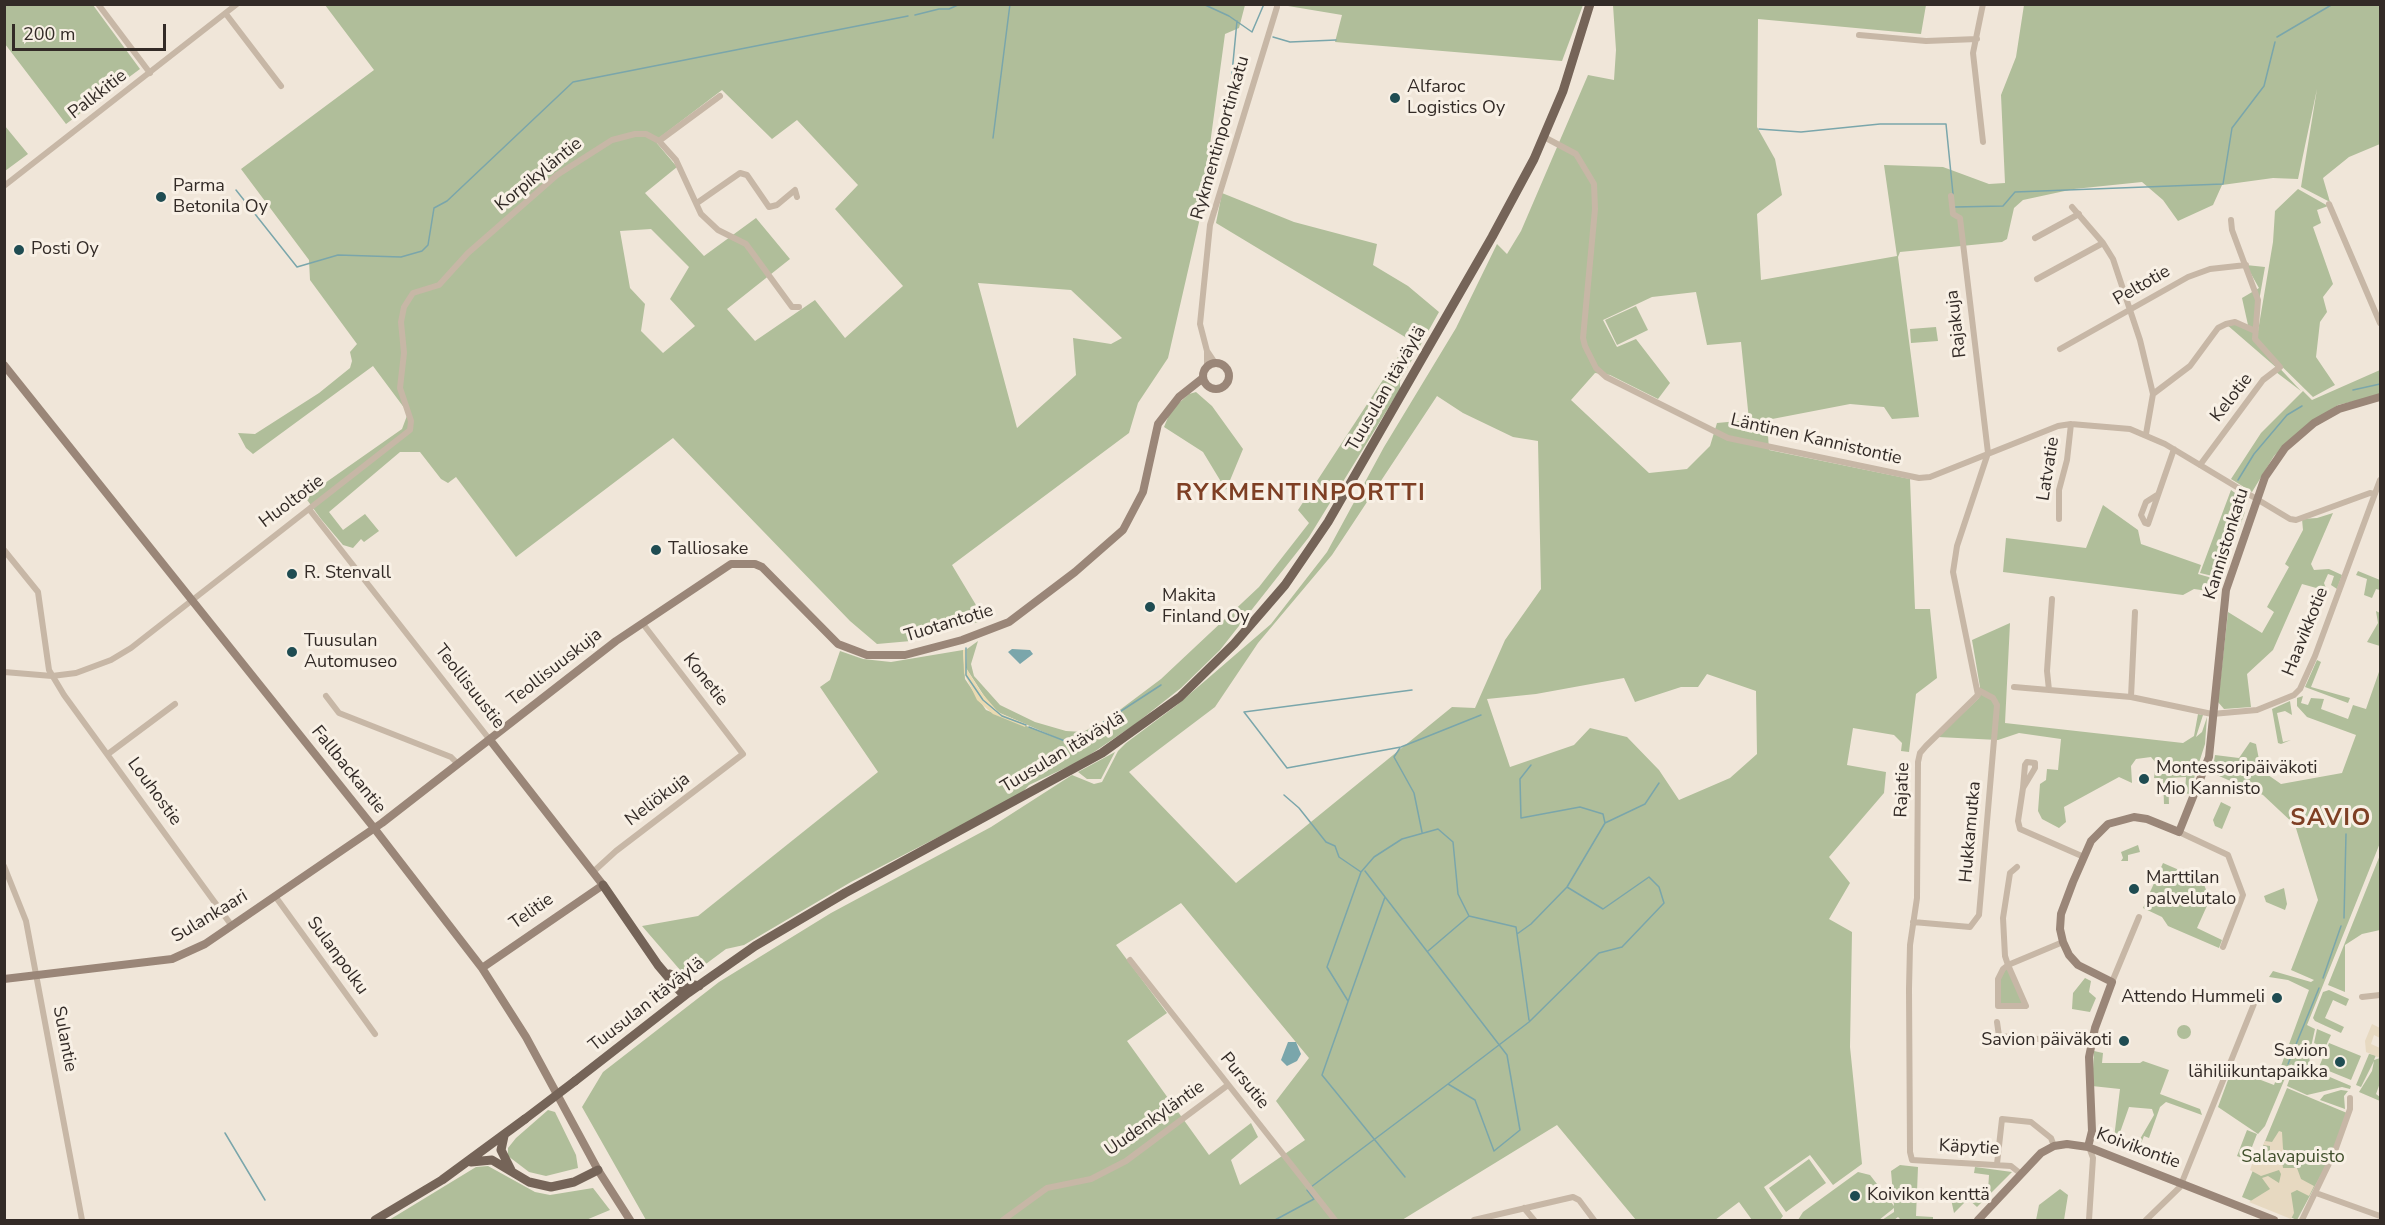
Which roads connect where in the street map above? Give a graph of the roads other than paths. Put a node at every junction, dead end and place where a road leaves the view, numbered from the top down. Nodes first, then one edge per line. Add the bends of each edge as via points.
1 (98, 4) edge
2 (237, 4) edge
3 (1590, 4) edge
4 (1983, 4) edge
5 (1277, 7) dead end
6 (226, 14) junction
7 (1859, 35) dead end
8 (1977, 39) junction
9 (150, 73) junction
10 (281, 86) dead end
11 (720, 96) dead end
12 (1544, 136) junction
13 (659, 141) junction
14 (1983, 141) dead end
15 (4, 186) edge
16 (1951, 196) dead end
17 (797, 197) dead end
18 (696, 203) junction
19 (2329, 204) dead end
20 (2072, 207) dead end
21 (2079, 214) junction
22 (2231, 220) dead end
23 (2035, 238) dead end
24 (2103, 243) junction
25 (2246, 264) junction
26 (2037, 279) dead end
27 (798, 307) dead end
28 (2131, 310) junction
29 (2380, 323) edge
30 (2253, 330) junction
31 (2060, 349) dead end
32 (1211, 364) junction
33 (4, 365) edge
34 (1205, 382) junction
35 (2153, 394) junction
36 (2380, 397) edge
37 (2071, 424) junction
38 (410, 430) joint
39 (2146, 434) junction
40 (2174, 449) junction
41 (1988, 453) junction
42 (2200, 465) junction
43 (2380, 480) edge
44 (2374, 494) junction
45 (2157, 495) dead end
46 (2256, 499) junction
47 (309, 509) junction
48 (2059, 519) dead end
49 (4, 549) edge
50 (2052, 599) dead end
51 (193, 600) junction
52 (2135, 612) dead end
53 (643, 624) junction
54 (4, 672) edge
55 (52, 676) junction
56 (2014, 687) dead end
57 (1978, 690) junction
58 (2049, 690) junction
59 (326, 696) dead end
60 (2131, 698) junction
61 (175, 704) dead end
62 (2212, 714) junction
63 (490, 740) junction
64 (108, 754) junction
65 (743, 754) joint
66 (457, 763) junction
67 (2023, 788) dead end
68 (374, 828) junction
69 (2179, 832) junction
70 (2084, 857) junction
71 (4, 866) edge
72 (2017, 867) dead end
73 (593, 872) junction
74 (603, 885) junction
75 (275, 896) junction
76 (2139, 917) dead end
77 (1913, 922) junction
78 (232, 926) junction
79 (640, 941) junction
80 (2063, 942) junction
81 (2223, 948) dead end
82 (1130, 960) dead end
83 (2008, 965) junction
84 (482, 968) junction
85 (36, 975) junction
86 (4, 979) edge
87 (2112, 982) junction
88 (699, 986) junction
89 (688, 993) junction
90 (2258, 994) dead end
91 (2380, 994) edge
92 (2362, 997) dead end
93 (669, 1008) junction
94 (1997, 1022) dead end
95 (375, 1034) dead end
96 (2092, 1043) junction
97 (1228, 1086) junction
98 (2350, 1098) dead end
99 (505, 1134) junction
100 (2054, 1146) junction
101 (2088, 1147) junction
102 (1912, 1160) joint
103 (468, 1162) junction
104 (1997, 1164) junction
105 (511, 1170) junction
106 (598, 1170) junction
107 (2021, 1174) junction
108 (2182, 1183) junction
109 (2316, 1193) junction
110 (1524, 1208) junction
111 (2380, 1216) edge
112 (82, 1221) edge
113 (375, 1221) edge
114 (630, 1221) edge
115 (1003, 1221) edge
116 (1335, 1221) edge
117 (1474, 1221) edge
118 (1533, 1221) edge
119 (1594, 1221) edge
120 (1978, 1221) edge
121 (2089, 1221) edge
122 (2146, 1221) edge
123 (2274, 1221) edge
124 (2302, 1221) edge

1 - 9 street
2 - 6 street, Palkkitie
3 - 12 main road, Tuusulan itäväylä via 1563,92
4 - 8 street
5 - 32 street, Rykmentinportinkatu via 1210,225 1200,324
6 - 9 street, Palkkitie
6 - 10 street
7 - 8 street
8 - 14 street via 1973,62
9 - 15 street, Palkkitie
11 - 13 street
12 - 41 street, Läntinen Kannistontie via 1576,154 1594,184 1583,338 1596,368 1606,377 1728,438 1919,478
12 - 88 main road, Tuusulan itäväylä via 1460,294 1328,522 1285,585 1204,674 1170,705 1102,753 801,918 731,961
13 - 18 street via 676,160
13 - 38 street, Korpikyläntie via 646,134 635,134 593,150 557,175 468,253 439,285 413,293 401,322 404,353 400,388 411,421
16 - 41 street, Rajakuja via 1953,214 1960,218
17 - 18 street via 795,190 777,206 769,207 747,175 740,173
18 - 27 street via 701,214 718,230 746,244 792,307
19 - 29 street
20 - 21 street
21 - 23 street
21 - 24 street
22 - 25 street
24 - 26 street
24 - 28 street via 2113,259
25 - 28 street, Peltotie via 2188,277
25 - 30 street via 2258,300
28 - 31 street, Peltotie
28 - 35 street
30 - 35 street via 2235,322 2218,328 2190,366
30 - 42 street, Kelotie via 2254,339 2280,367 2263,380
32 - 34 street
32 - 34 street via 1227,369 1228,381 1219,389
33 - 51 street, Fallbackantie
34 - 53 street, Tuotantotie via 1191,387 1168,408 1158,424 1143,492 1123,530 1035,604 999,627 904,655 867,655 838,644 769,572 742,562 718,570
35 - 39 street
36 - 46 street, Kannistonkatu via 2339,409 2303,431 2276,459
37 - 39 street
37 - 41 street, Läntinen Kannistontie
37 - 48 street, Latvatie via 2059,490
38 - 47 street, Huoltotie
39 - 40 street
40 - 42 street
40 - 45 street
41 - 57 street via 1953,572
42 - 46 street
43 - 44 street, Haavikkotie
44 - 46 street via 2296,520
44 - 62 street, Haavikkotie via 2300,689 2270,707
46 - 62 street, Kannistonkatu via 2226,590
47 - 51 street, Huoltotie
47 - 63 street, Teollisuustie
49 - 55 street via 38,592
50 - 58 street
51 - 55 street, Huoltotie via 111,660
51 - 68 street, Fallbackantie
52 - 60 street
53 - 63 street, Teollisuuskuja
53 - 65 street, Konetie
54 - 55 street, Huoltotie
55 - 64 street, Louhostie
56 - 58 street, Haavikkotie
57 - 77 street, Rajatie via 1970,705 1920,753 1917,898
57 - 77 street, Hukkamutka via 1993,698 1997,705 1979,915 1970,927
58 - 60 street, Haavikkotie
59 - 66 street via 339,713 451,756
60 - 62 street, Haavikkotie
61 - 64 street
62 - 69 street, Kannistonkatu via 2209,757
63 - 66 street
63 - 73 street, Teollisuustie
64 - 78 street, Louhostie
65 - 73 street, Neliökuja
66 - 68 street
67 - 70 street via 2020,830
68 - 75 street, Sulankaari
68 - 84 street, Fallbackantie
69 - 70 street via 2147,819 2120,819 2098,831
69 - 81 street via 2228,855 2243,895
70 - 80 street via 2061,914
71 - 85 street, Sulantie via 26,921
72 - 83 street via 2010,873 2002,918
73 - 74 street, Teollisuustie
74 - 79 main road
74 - 84 street, Telitie
75 - 78 street, Sulankaari
75 - 95 street, Sulanpolku
76 - 87 street
77 - 102 street, Rajatie via 1908,1009
78 - 85 street, Sulankaari via 172,959
79 - 88 main road via 672,975
79 - 89 main road via 674,985
79 - 93 main road via 673,989 675,997
80 - 83 street
80 - 87 street via 2078,965
82 - 97 street, Pursutie
83 - 83 street via 1998,979 1998,1006 2026,1006
84 - 106 street, Fallbackantie via 526,1038
85 - 86 street, Sulankaari
85 - 112 street, Sulantie
87 - 96 street
88 - 89 main road, Tuusulan itäväylä
89 - 93 main road, Tuusulan itäväylä
90 - 108 street
91 - 92 street
93 - 99 main road, Tuusulan itäväylä, bridge
94 - 96 street via 1999,1036 2056,1036
96 - 101 street via 2088,1064 2092,1131
97 - 115 street, Uudenkyläntie via 1126,1161 1090,1179 1047,1188
97 - 116 street, Pursutie
98 - 109 street via 2342,1134
99 - 103 main road, Tuusulan itäväylä
99 - 105 main road via 501,1150
100 - 101 street, Koivikontie
100 - 104 street via 2051,1138 2031,1122 2002,1119
100 - 107 street
101 - 108 street, Koivikontie
101 - 121 street via 2093,1158
102 - 104 street, Käpytie
103 - 105 main road via 492,1160
103 - 113 main road, Tuusulan itäväylä
104 - 107 street, Käpytie via 2011,1166
105 - 106 main road via 529,1182 551,1187
106 - 114 street, Fallbackantie
107 - 120 street
108 - 122 street via 2174,1196
108 - 123 street, Koivikontie
109 - 111 street
109 - 124 street
110 - 117 street
110 - 118 street
110 - 119 street via 1573,1197

